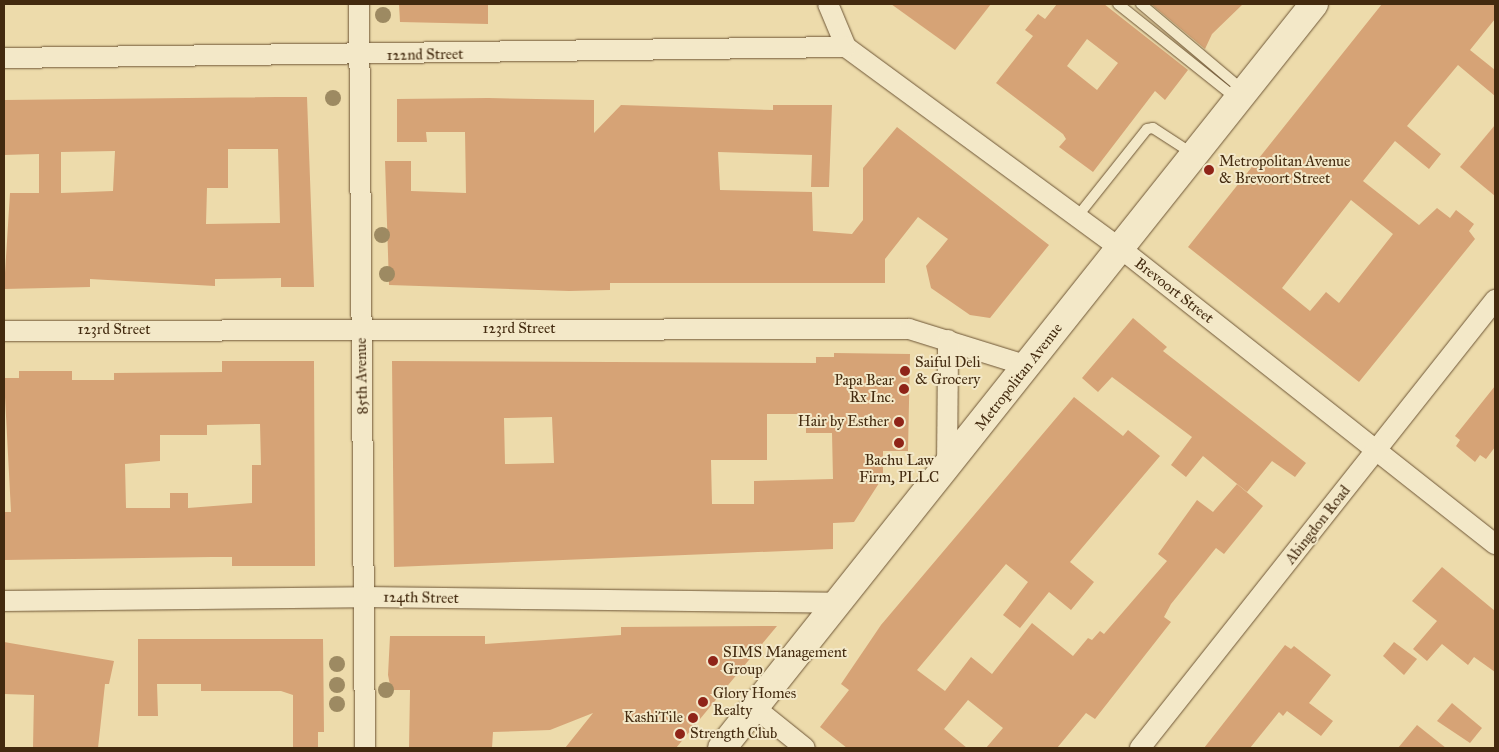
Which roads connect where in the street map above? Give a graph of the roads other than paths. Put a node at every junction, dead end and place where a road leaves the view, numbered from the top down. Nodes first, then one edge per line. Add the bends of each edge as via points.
1 (359, 4) edge
2 (828, 4) edge
3 (1118, 4) edge
4 (1141, 4) edge
5 (1314, 4) edge
6 (846, 47) junction
7 (359, 56) junction
8 (4, 58) edge
9 (1241, 95) junction
10 (1194, 155) junction
11 (1077, 216) junction
12 (1120, 248) junction
13 (1495, 300) edge
14 (361, 328) junction
15 (4, 331) edge
16 (948, 340) junction
17 (1028, 366) junction
18 (1377, 450) junction
19 (947, 467) junction
20 (1495, 544) edge
21 (363, 598) junction
22 (4, 601) edge
23 (838, 603) junction
24 (754, 707) junction
25 (364, 748) edge
26 (722, 748) edge
27 (805, 748) edge
28 (1140, 748) edge

1 - 7 street, 85th Avenue
2 - 6 street
3 - 9 lane
4 - 9 lane
5 - 9 main road, Metropolitan Avenue
6 - 7 street, 122nd Street
6 - 11 street, Brevoort Street
7 - 8 street, 122nd Street
7 - 14 street, 85th Avenue
9 - 10 main road, Metropolitan Avenue
10 - 11 lane via 1152,128 1146,129
10 - 12 main road, Metropolitan Avenue
11 - 12 street, Brevoort Street
12 - 17 main road, Metropolitan Avenue
12 - 18 street, Brevoort Street
13 - 18 street, Abingdon Road
14 - 15 street, 123rd Street
14 - 16 street, 123rd Street via 909,330
14 - 21 street, 85th Avenue
16 - 17 street, 123rd Street
16 - 19 street
17 - 19 main road, Metropolitan Avenue
18 - 20 street, Brevoort Street
18 - 28 street, Abingdon Road
19 - 23 main road, Metropolitan Avenue
21 - 22 street, 124th Street
21 - 23 street, 124th Street
21 - 25 street, 85th Avenue
23 - 24 main road, Metropolitan Avenue
24 - 26 main road, Metropolitan Avenue
24 - 27 street

